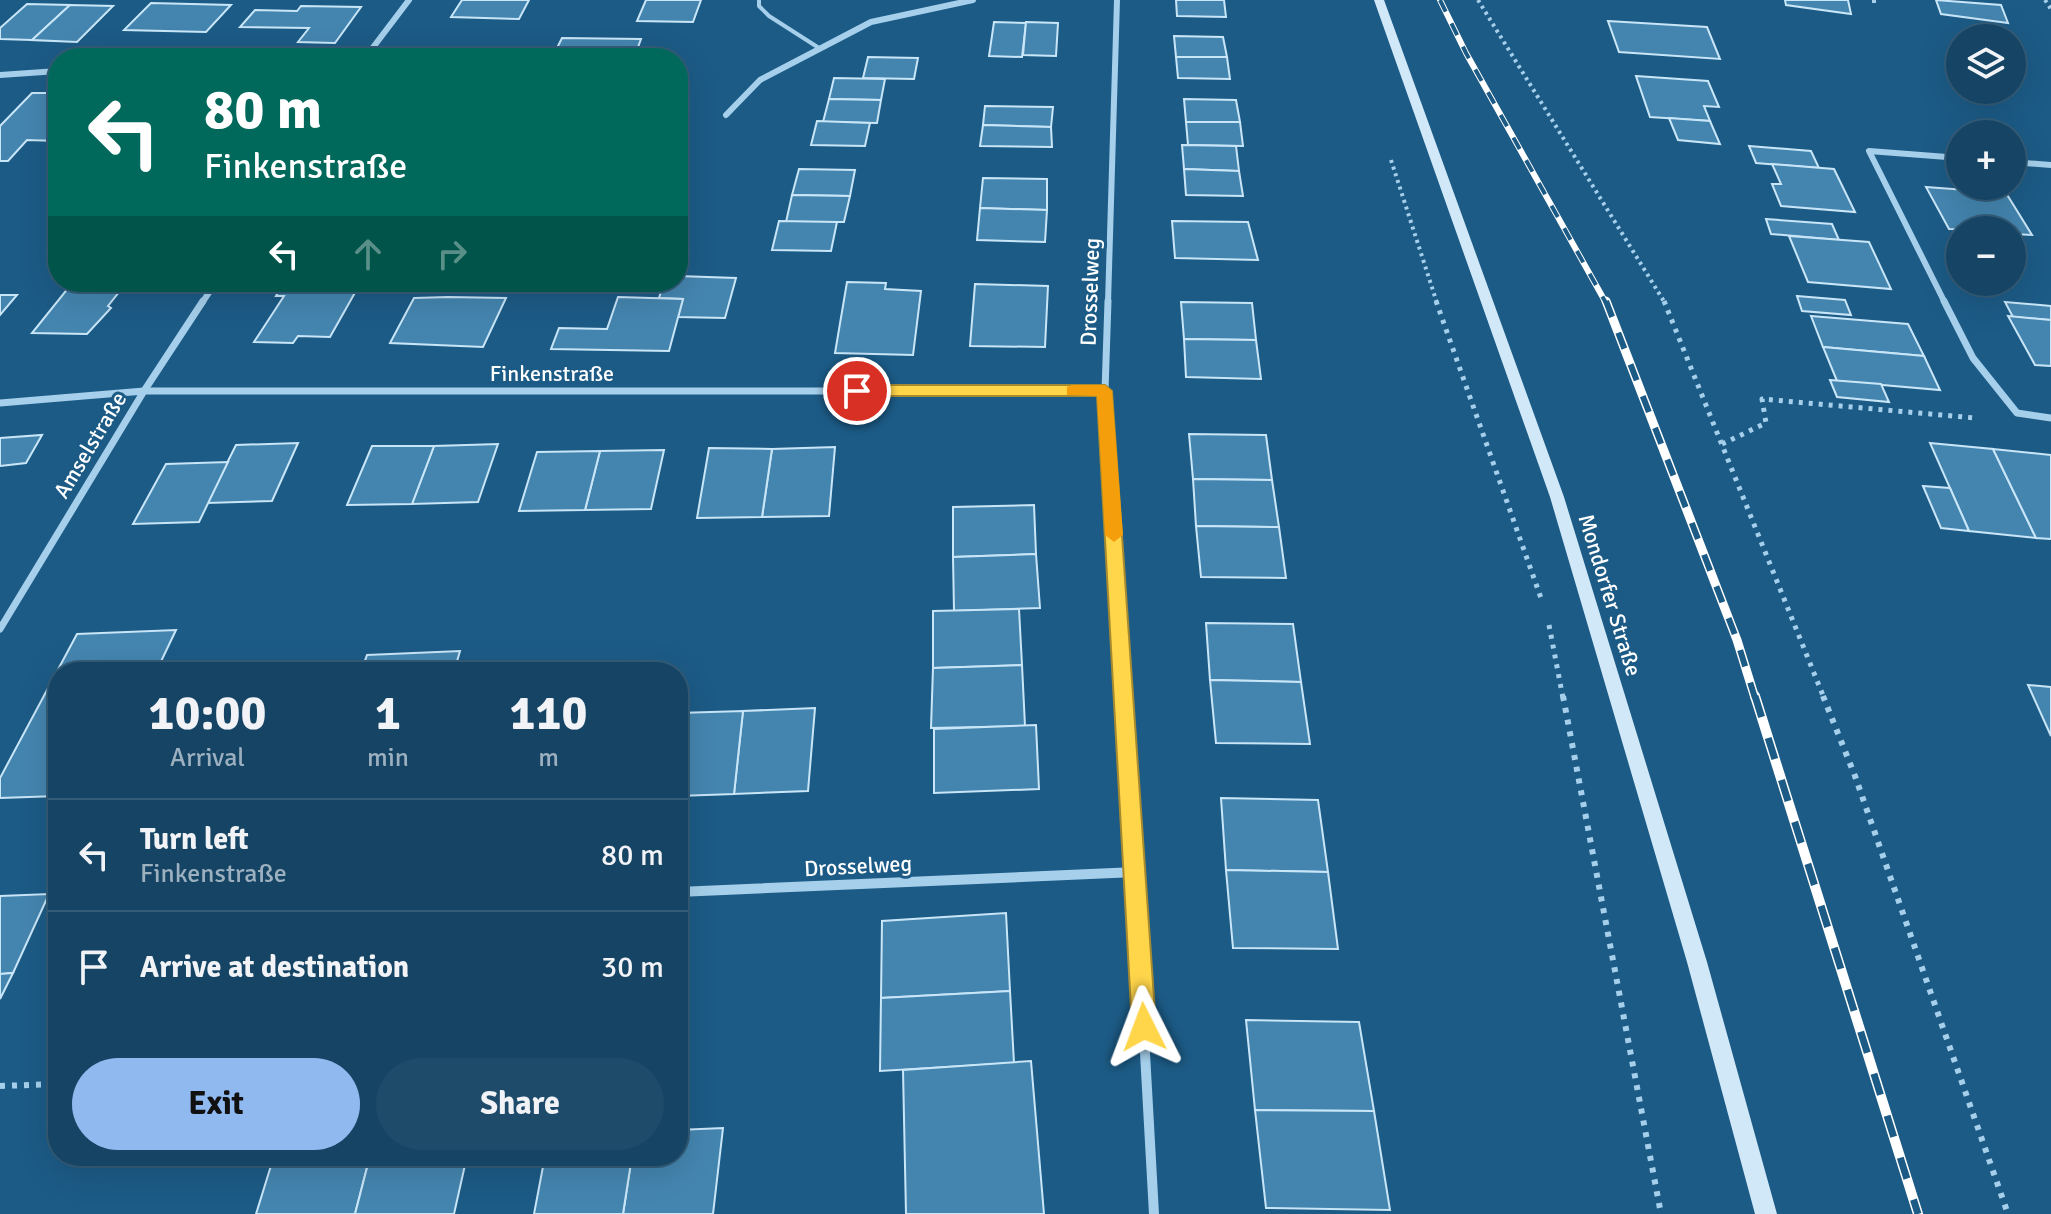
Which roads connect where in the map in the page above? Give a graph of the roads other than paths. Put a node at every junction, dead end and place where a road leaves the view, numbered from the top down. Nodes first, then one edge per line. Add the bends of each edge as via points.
1 (409, 0) edge
2 (759, 0) edge
3 (973, 0) edge
4 (1117, 0) edge
5 (1379, 0) edge
6 (373, 48) edge
7 (819, 48) junction
8 (48, 72) edge
9 (0, 75) edge
10 (726, 115) dead end
11 (1946, 157) edge
12 (2026, 163) edge
13 (2051, 165) edge
14 (209, 292) edge
15 (144, 391) junction
16 (1105, 391) junction
17 (0, 403) edge
18 (2051, 418) edge
19 (0, 629) edge
20 (1136, 872) junction
21 (688, 892) edge
22 (1154, 1214) edge
23 (1766, 1214) edge

1 - 6 street
2 - 7 lane via 769,16
3 - 7 street via 871,22
4 - 16 street, Drosselweg
5 - 23 main road, Mondorfer Straße via 1557,497 1688,932
7 - 10 street via 760,80
8 - 9 street
11 - 18 street via 1869,151 1973,358 2017,413
12 - 13 street
14 - 15 street, Amselstraße
15 - 16 street, Finkenstraße
15 - 17 street, Finkenstraße
15 - 19 street, Amselstraße
16 - 20 street, Drosselweg
20 - 21 street, Drosselweg
20 - 22 street, Drosselweg

